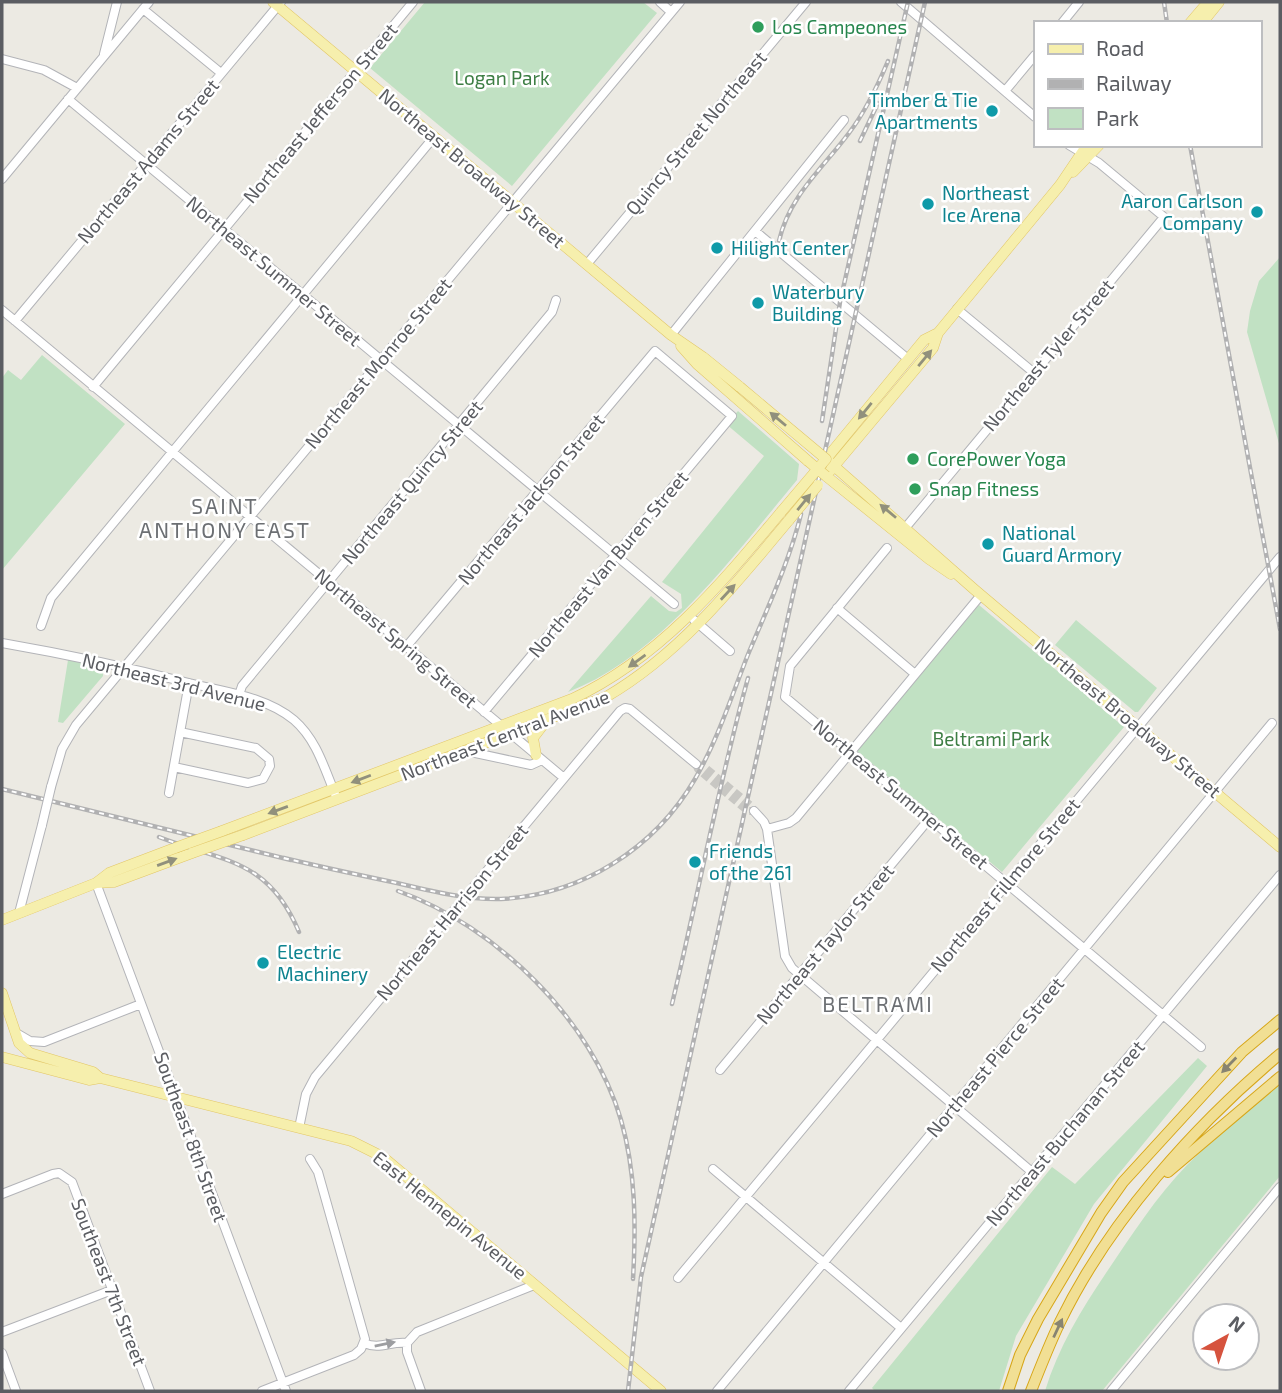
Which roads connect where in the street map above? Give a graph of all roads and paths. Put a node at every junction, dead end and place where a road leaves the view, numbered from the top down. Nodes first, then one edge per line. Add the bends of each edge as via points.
1 (117, 2) edge
2 (413, 2) edge
3 (660, 2) edge
4 (680, 2) edge
5 (806, 2) edge
6 (901, 2) edge
7 (1079, 2) edge
8 (1208, 2) edge
9 (1219, 2) edge
10 (277, 3) edge
11 (146, 5) edge
12 (671, 12) junction
13 (1064, 21) edge
14 (1192, 21) edge
15 (1204, 21) edge
16 (1034, 56) edge
17 (104, 57) junction
18 (2, 59) edge
19 (356, 71) junction
20 (221, 73) junction
21 (77, 88) junction
22 (1005, 91) junction
23 (68, 99) junction
24 (1034, 116) edge
25 (844, 120) dead end
26 (434, 136) junction
27 (1086, 151) edge
28 (145, 163) junction
29 (2, 179) edge
30 (512, 202) junction
31 (224, 229) junction
32 (755, 231) junction
33 (587, 264) junction
34 (302, 294) junction
35 (556, 300) dead end
36 (957, 309) junction
37 (2, 310) edge
38 (15, 321) junction
39 (937, 333) junction
40 (671, 335) junction
41 (908, 359) junction
42 (381, 360) junction
43 (1033, 372) junction
44 (93, 387) junction
45 (736, 392) junction
46 (732, 416) joint
47 (460, 425) junction
48 (171, 452) junction
49 (830, 463) junction
50 (821, 473) junction
51 (537, 490) junction
52 (250, 517) junction
53 (906, 527) junction
54 (887, 548) dead end
55 (616, 556) junction
56 (1280, 557) edge
57 (329, 582) junction
58 (978, 592) junction
59 (674, 604) dead end
60 (837, 608) junction
61 (689, 616) junction
62 (698, 624) junction
63 (41, 626) dead end
64 (2, 643) edge
65 (407, 647) junction
66 (730, 651) dead end
67 (124, 667) junction
68 (915, 674) junction
69 (189, 683) junction
70 (239, 695) junction
71 (484, 712) junction
72 (552, 719) junction
73 (1272, 723) dead end
74 (500, 726) junction
75 (1137, 726) junction
76 (180, 732) junction
77 (511, 735) junction
78 (466, 751) junction
79 (850, 752) junction
80 (539, 758) junction
81 (696, 764) tunnel mouth
82 (174, 767) junction
83 (564, 778) junction
84 (333, 790) junction
85 (1215, 792) junction
86 (169, 793) dead end
87 (338, 801) junction
88 (754, 811) dead end
89 (930, 818) junction
90 (768, 830) junction
91 (1280, 847) edge
92 (1280, 875) edge
93 (96, 883) junction
94 (1007, 883) junction
95 (19, 914) junction
96 (2, 920) edge
97 (1085, 949) junction
98 (799, 974) junction
99 (2, 993) edge
100 (141, 1004) junction
101 (1164, 1015) junction
102 (1280, 1020) edge
103 (18, 1034) junction
104 (876, 1040) junction
105 (1201, 1047) dead end
106 (1280, 1054) edge
107 (2, 1057) edge
108 (720, 1070) dead end
109 (1280, 1077) edge
110 (100, 1078) junction
111 (176, 1097) junction
112 (954, 1106) junction
113 (299, 1128) junction
114 (310, 1159) dead end
115 (713, 1169) dead end
116 (1032, 1172) junction
117 (1280, 1187) edge
118 (1147, 1189) junction
119 (2, 1194) edge
120 (746, 1197) junction
121 (824, 1262) junction
122 (677, 1278) dead end
123 (534, 1285) junction
124 (112, 1290) junction
125 (901, 1328) junction
126 (2, 1332) edge
127 (364, 1343) junction
128 (407, 1343) junction
129 (2, 1353) edge
130 (285, 1387) edge
131 (16, 1391) edge
132 (150, 1391) edge
133 (262, 1391) edge
134 (422, 1391) edge
135 (661, 1391) edge
136 (717, 1391) edge
137 (849, 1391) edge
138 (1008, 1391) edge
139 (1031, 1391) edge
140 (1111, 1391) edge

1 - 17 street
2 - 19 street, Northeast Jefferson Street
3 - 12 street
4 - 12 street, Northeast Monroe Street
5 - 33 street, Quincy Street Northeast
6 - 22 street
7 - 13 street
8 - 14 main road
9 - 15 main road
10 - 19 main road, Northeast Broadway Street
10 - 20 street, Northeast Adams Street
11 - 17 street
11 - 20 street
12 - 30 street, Northeast Monroe Street
16 - 22 street
17 - 21 street
18 - 21 street via 44,70
19 - 26 main road, Northeast Broadway Street
19 - 31 street, Northeast Jefferson Street
20 - 28 street, Northeast Adams Street
21 - 23 street
22 - 24 street
23 - 28 street, Northeast Summer Street
23 - 29 street
25 - 32 street
26 - 30 main road, Northeast Broadway Street
26 - 34 street
27 - 36 main road, Northeast Central Avenue
27 - 43 street, Northeast Tyler Street via 1164,217
28 - 31 street, Northeast Summer Street
28 - 38 street, Northeast Adams Street
30 - 33 main road, Northeast Broadway Street
30 - 42 street, Northeast Monroe Street
31 - 34 street, Northeast Summer Street
31 - 44 street, Northeast Jefferson Street
32 - 40 street
32 - 41 street
33 - 40 main road, Northeast Broadway Street
34 - 42 street, Northeast Summer Street
34 - 48 street
35 - 47 street, Northeast Quincy Street via 552,312
36 - 39 main road, Northeast Central Avenue
36 - 43 street
37 - 38 street, Northeast Spring Street
38 - 44 street, Northeast Spring Street
39 - 41 main road, Northeast Central Avenue
49 -> 39 main road, Northeast Central Avenue via 933,348
40 - 45 main road, Northeast Broadway Street via 703,357
41 -> 49 main road, Northeast Central Avenue
42 - 47 street, Northeast Summer Street
42 - 52 street, Northeast Monroe Street
43 - 53 street, Northeast Tyler Street
44 - 48 street, Northeast Spring Street
49 -> 45 main road, Northeast Broadway Street, bridge
45 - 50 main road, Northeast Broadway Street
46 - 51 street, Northeast Jackson Street via 655,351
46 - 55 street, Northeast Van Buren Street
47 - 51 street, Northeast Summer Street
47 - 57 street, Northeast Quincy Street
48 - 52 street, Northeast Spring Street
48 - 63 street via 51,598
49 - 50 main road, Northeast Central Avenue, bridge
53 -> 49 main road, Northeast Broadway Street
50 - 58 main road, Northeast Broadway Street
50 - 61 main road, Northeast Central Avenue, bridge
62 -> 50 main road, Northeast Central Avenue, bridge via 789,520
51 - 55 street, Northeast Summer Street
51 - 65 street, Northeast Jackson Street
52 - 57 street, Northeast Spring Street
52 - 67 street, Northeast Monroe Street
53 - 58 main road, Northeast Broadway Street
54 - 60 street
55 - 59 street, Northeast Summer Street
55 - 71 street, Northeast Van Buren Street
56 - 75 street, Northeast Fillmore Street
57 - 65 street, Northeast Spring Street
57 - 70 street, Northeast Quincy Street
58 - 68 street
58 - 75 main road, Northeast Broadway Street
60 - 68 street
60 - 79 street, Northeast Summer Street via 790,666 785,697
61 - 62 street
61 -> 74 main road, Northeast Central Avenue via 613,678
62 - 66 street
62 - 72 main road, Northeast Central Avenue via 628,685
64 - 67 street, Northeast 3rd Avenue
65 - 71 street, Northeast Spring Street
67 - 69 street, Northeast 3rd Avenue
67 - 95 street, Northeast Monroe Street, bridge via 62,748
68 - 79 street
69 - 70 street, Northeast 3rd Avenue
69 - 76 street
70 - 84 street, Northeast 3rd Avenue via 277,709 302,728 315,746
71 - 74 street, Northeast Spring Street
72 - 77 main road, Northeast Central Avenue
72 - 80 main road via 534,734 533,748
73 - 85 street, Northeast Pierce Street
74 - 77 street, Northeast Spring Street
74 -> 84 main road, Northeast Central Avenue
75 - 85 main road, Northeast Broadway Street
75 - 94 street, Northeast Fillmore Street
76 - 82 street
76 - 82 street via 256,748 270,766 263,779 248,783
77 - 78 main road, Northeast Central Avenue
77 - 80 street, Northeast Spring Street
78 - 80 street via 531,765
78 - 87 main road, Northeast Central Avenue
79 - 89 street, Northeast Summer Street
79 - 90 street via 796,818
80 - 83 street, Northeast Spring Street
81 - 83 street, Northeast Harrison Street via 625,708
82 - 86 street
83 - 113 street, Northeast Harrison Street via 315,1077
84 - 87 street, Northeast 3rd Avenue
84 -> 93 main road, Northeast Central Avenue, bridge via 109,873
85 - 91 main road, Northeast Broadway Street
85 - 97 street, Northeast Pierce Street
93 -> 87 main road, Northeast Central Avenue, bridge via 114,881
88 - 90 street
89 - 94 street, Northeast Summer Street
89 - 98 street, Northeast Taylor Street
90 - 98 street via 785,956
92 - 101 street, Northeast Buchanan Street
93 - 95 main road, Northeast Central Avenue
93 - 100 street, Southeast 8th Street
94 - 97 street, Northeast Summer Street
94 - 104 street, Northeast Fillmore Street
95 - 96 main road, Northeast Central Avenue
97 - 101 street, Northeast Summer Street
97 - 112 street, Northeast Pierce Street
98 - 104 street
98 - 108 street, Northeast Taylor Street
99 - 103 main road
100 - 103 street via 44,1042
100 - 111 street, Southeast 8th Street
101 - 105 street, Northeast Summer Street
101 - 116 street, Northeast Buchanan Street
102 -> 138 highway via 1242,1052 1123,1182 1038,1319
103 - 110 main road via 19,1043 30,1053
104 - 112 street
104 - 120 street, Northeast Fillmore Street
106 - 118 highway via 1204,1126
107 - 110 main road, East Hennepin Avenue via 89,1080
109 - 118 highway
110 - 111 main road, East Hennepin Avenue
111 - 113 main road, East Hennepin Avenue
111 - 130 street, Southeast 8th Street
112 - 116 street
112 - 121 street, Northeast Pierce Street
113 - 123 main road, East Hennepin Avenue via 359,1144 383,1157
114 - 127 street via 318,1172
115 - 120 street
116 - 125 street, Northeast Buchanan Street
117 - 140 street
139 -> 118 highway via 1082,1283
119 - 124 street, Southeast 7th Street via 52,1174 72,1182
120 - 121 street
120 - 122 street, Northeast Fillmore Street
121 - 125 street
121 - 136 street, Northeast Pierce Street
123 - 128 street via 417,1332
123 - 135 main road, East Hennepin Avenue
124 - 126 street
124 - 132 street, Southeast 7th Street
125 - 137 street, Northeast Buchanan Street
127 -> 128 street via 378,1347
127 - 130 street via 354,1355
128 - 134 street
129 - 131 street
130 - 133 street

